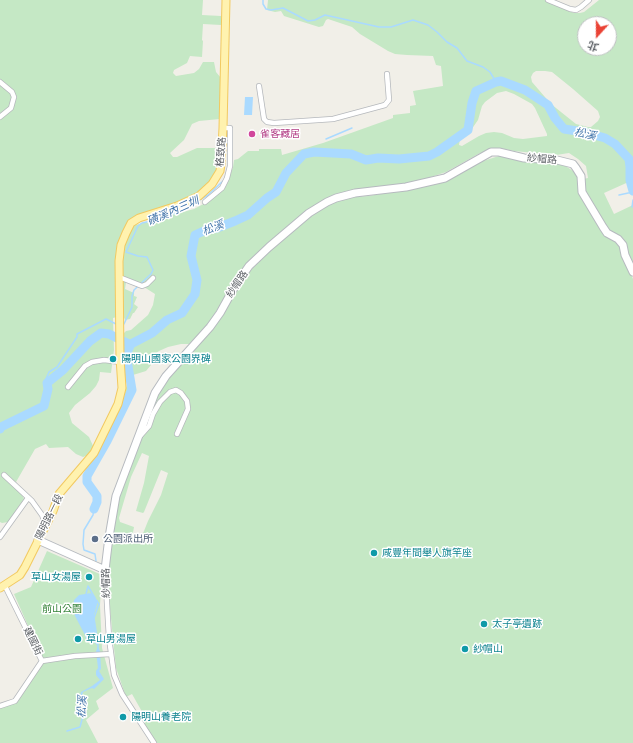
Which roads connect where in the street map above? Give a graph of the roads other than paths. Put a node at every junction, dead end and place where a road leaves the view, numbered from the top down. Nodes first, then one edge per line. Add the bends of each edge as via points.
1 (226, 0) edge
2 (548, 0) edge
3 (589, 0) edge
4 (387, 74) dead end
5 (0, 82) edge
6 (259, 86) dead end
7 (0, 117) edge
8 (226, 145) junction
9 (205, 202) dead end
10 (633, 272) edge
11 (119, 277) junction
12 (153, 278) dead end
13 (120, 360) junction
14 (68, 387) dead end
15 (177, 434) dead end
16 (140, 436) junction
17 (4, 476) dead end
18 (28, 498) junction
19 (46, 525) junction
20 (0, 537) edge
21 (38, 540) junction
22 (105, 570) junction
23 (3, 587) edge
24 (111, 654) junction
25 (42, 661) junction
26 (0, 706) edge
27 (154, 743) edge

1 - 8 main road, 格致路 via 223,128
2 - 3 street via 576,10
4 - 6 street via 389,100 385,105 333,119 267,122 264,119
5 - 7 street via 14,97 11,108
8 - 9 street via 230,166 227,178 222,188
8 - 11 main road, 格致路 via 220,171 206,190 177,206 139,218 132,223 121,245
10 - 16 street, 紗帽路 via 623,245 607,233 582,192 581,176 573,164 557,160 491,152 445,178 336,198 309,213 249,266 210,327 166,376 155,393
11 - 12 street via 142,286
11 - 13 main road, 格致路
13 - 14 street via 92,362 85,366
13 - 19 main road, 陽明路一段 via 122,378 118,404 94,453 59,494
15 - 16 street via 188,409 187,401 176,390 160,402 149,426
16 - 22 street, 紗帽路 via 116,496
17 - 18 street
18 - 19 street via 42,515
18 - 20 street
19 - 21 main road, 陽明路一段
21 - 22 street
21 - 23 main road, 陽明路一段 via 20,575
22 - 24 street, 紗帽路
23 - 25 street, 建國街
24 - 25 street
24 - 27 street, 紗帽路 via 114,675 121,692
25 - 26 street, 建國街 via 15,701

